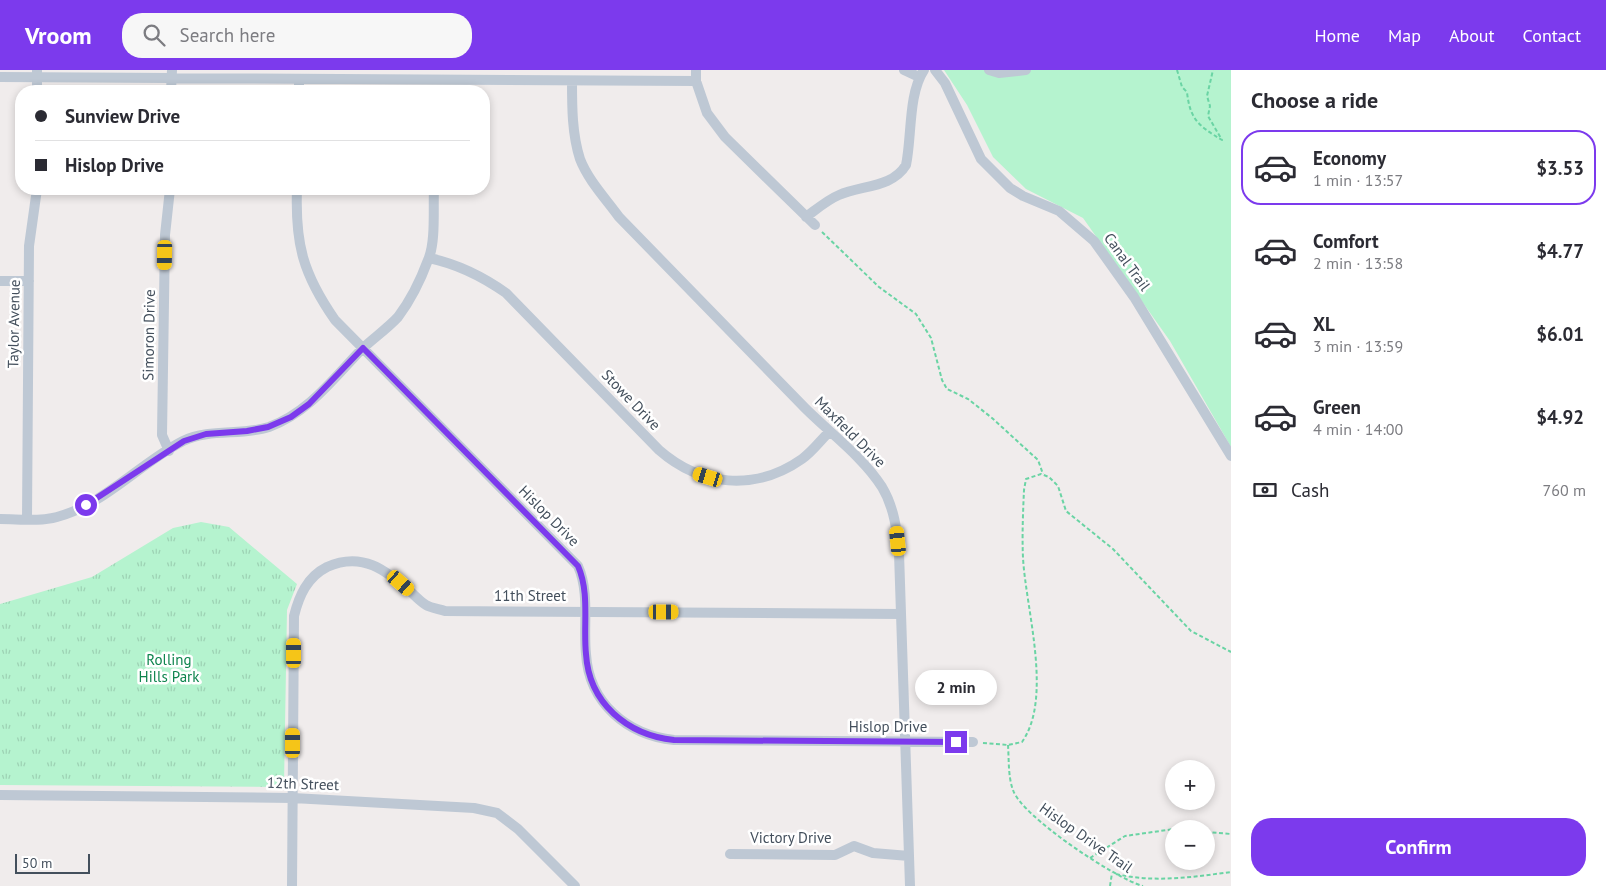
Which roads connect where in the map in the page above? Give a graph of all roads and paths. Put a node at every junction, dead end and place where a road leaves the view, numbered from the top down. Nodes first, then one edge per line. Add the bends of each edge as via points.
1 (904, 70) edge
2 (935, 70) edge
3 (989, 70) edge
4 (1026, 70) edge
5 (1177, 70) edge
6 (1213, 70) edge
7 (37, 74) edge
8 (172, 74) edge
9 (922, 74) edge
10 (696, 75) edge
11 (0, 77) edge
12 (299, 79) junction
13 (436, 80) junction
14 (572, 81) junction
15 (299, 85) edge
16 (436, 85) edge
17 (35, 195) edge
18 (169, 195) edge
19 (297, 195) edge
20 (434, 195) edge
21 (806, 217) junction
22 (815, 226) joint
23 (429, 258) junction
24 (0, 281) edge
25 (29, 281) junction
26 (363, 348) junction
27 (829, 432) junction
28 (169, 451) junction
29 (1231, 456) edge
30 (1042, 474) junction
31 (0, 519) edge
32 (27, 519) junction
33 (585, 612) junction
34 (901, 614) junction
35 (1231, 652) edge
36 (904, 742) junction
37 (973, 742) joint
38 (1008, 745) junction
39 (0, 795) edge
40 (293, 798) junction
41 (1165, 831) edge
42 (1215, 833) edge
43 (1231, 834) edge
44 (730, 854) dead end
45 (909, 856) junction
46 (1090, 858) junction
47 (1231, 872) edge
48 (1112, 873) junction
49 (292, 886) edge
50 (576, 886) edge
51 (910, 886) edge
52 (1110, 886) edge
53 (1143, 886) edge

1 - 9 street
2 - 29 street, Canal Trail via 945,83 981,159 1010,188 1059,210 1094,241 1134,296
3 - 4 street via 999,73
5 - 6 path via 1182,87 1188,92 1189,110 1195,120 1222,140 1208,116 1207,96
7 - 8 street
7 - 11 street
8 - 12 street
9 - 21 street via 914,97 910,148 900,175 841,194
10 - 14 street via 638,82
10 - 21 street via 707,113 725,137
12 - 13 street
12 - 15 street
13 - 14 street
13 - 16 street
14 - 27 street, Maxfield Drive via 573,123 581,159 595,185 619,217
17 - 25 street, Taylor Avenue via 29,246
18 - 28 street, Simoron Drive via 165,235 162,435
19 - 26 street, Hislop Drive via 299,243 316,293 335,320
20 - 23 street
21 - 22 street
22 - 30 path via 879,287 916,314 931,338 947,389 968,399 992,418 1038,460
23 - 26 street via 397,317
23 - 27 street, Stowe Drive via 482,276 506,293 659,450 694,473 737,481 771,475 804,458
24 - 25 street
25 - 32 street, Taylor Avenue
26 - 28 street via 309,404 291,417 268,427 206,434 184,441
26 - 33 street, Hislop Drive via 578,566 584,587
27 - 34 street, Maxfield Drive via 867,468 889,501 898,537
28 - 32 street via 73,511 43,519
30 - 35 path via 1058,486 1066,511 1113,549 1191,631
30 - 38 path via 1026,480 1024,490 1023,558 1038,684 1036,709 1030,730 1022,742
31 - 32 street
33 - 34 street, 11th Street
33 - 36 street, Hislop Drive via 586,655 591,680 604,703 624,724 635,730 659,739 674,740
33 - 40 street, 11th Street via 444,611 426,606 388,572 373,564 356,561 336,563 321,570 298,598 294,616
34 - 36 street, Maxfield Drive
36 - 37 street, Hislop Drive
36 - 45 street, Maxfield Drive
37 - 38 path
38 - 46 path, Hislop Drive Trail via 1013,791 1031,815
39 - 40 street, 12th Street
40 - 49 street, 11th Street
40 - 50 street, 12th Street via 474,808 497,813 518,829
41 - 46 path via 1125,836
42 - 43 path
44 - 45 street, Victory Drive via 835,855 854,846 873,853
45 - 51 street, Maxfield Drive
46 - 48 path, Hislop Drive Trail
47 - 48 path via 1139,880
48 - 52 path
48 - 53 path, Hislop Drive Trail

